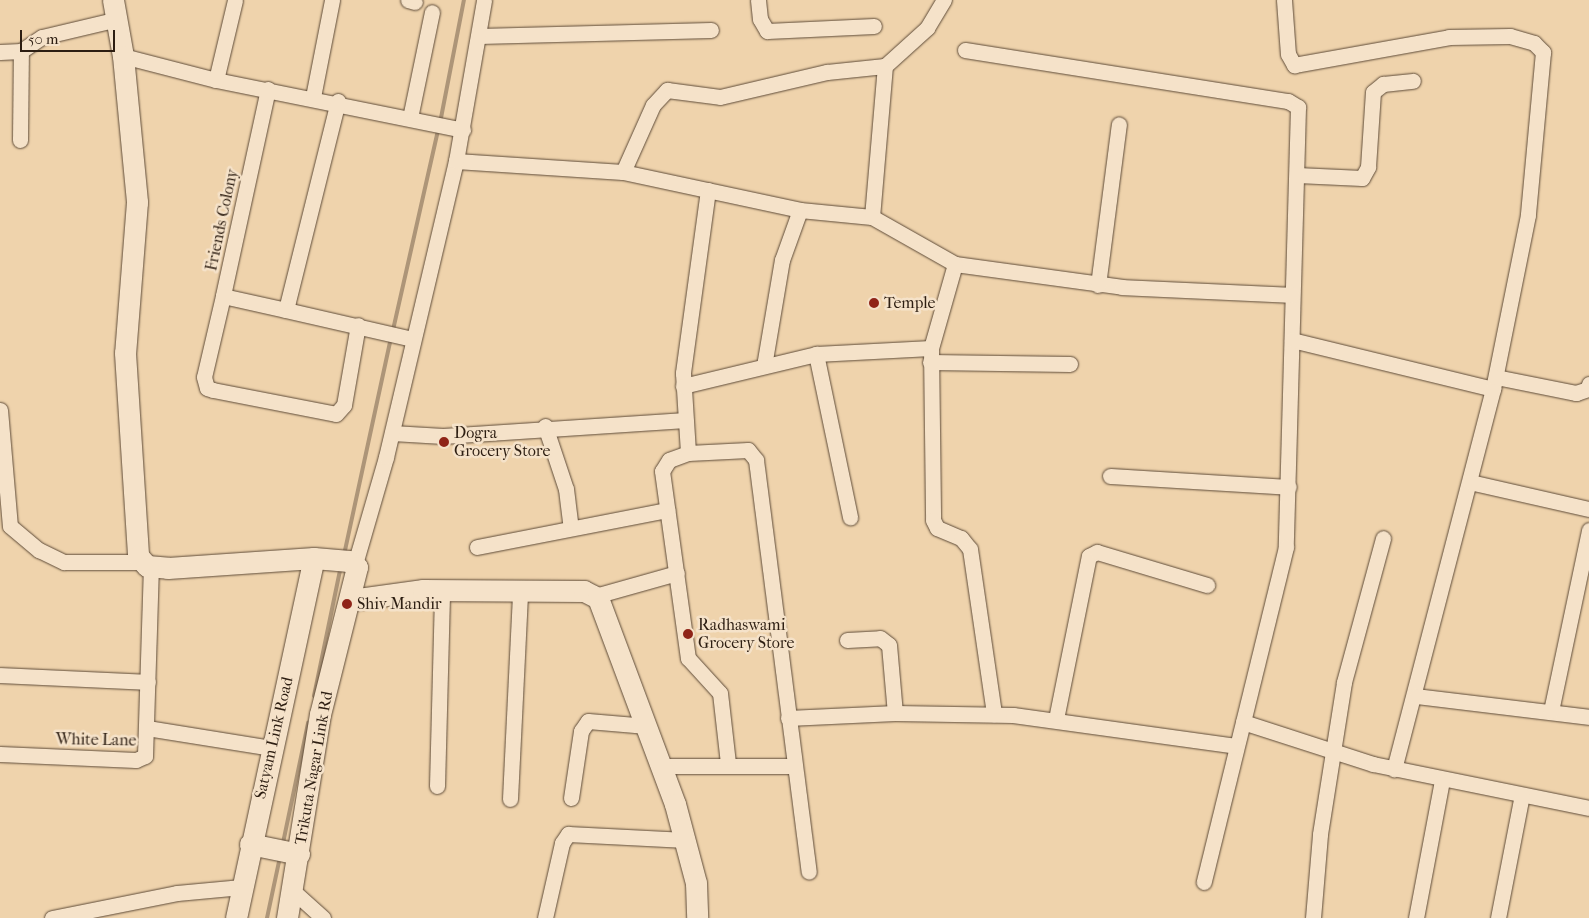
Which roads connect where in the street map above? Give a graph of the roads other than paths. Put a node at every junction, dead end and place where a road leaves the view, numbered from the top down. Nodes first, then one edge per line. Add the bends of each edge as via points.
1 (235, 0) edge
2 (332, 0) edge
3 (484, 0) edge
4 (758, 0) edge
5 (944, 0) edge
6 (1284, 0) edge
7 (115, 9) edge
8 (432, 12) dead end
9 (874, 26) dead end
10 (711, 30) dead end
11 (479, 36) junction
12 (965, 50) dead end
13 (21, 51) junction
14 (0, 52) edge
15 (123, 56) junction
16 (885, 66) junction
17 (216, 80) junction
18 (1413, 81) dead end
19 (268, 89) junction
20 (313, 96) junction
21 (338, 101) junction
22 (410, 118) junction
23 (1119, 124) dead end
24 (463, 130) junction
25 (20, 140) dead end
26 (456, 160) junction
27 (623, 172) junction
28 (1297, 175) junction
29 (708, 190) junction
30 (800, 210) junction
31 (872, 217) junction
32 (955, 264) junction
33 (1098, 285) junction
34 (1292, 294) junction
35 (223, 296) junction
36 (286, 310) junction
37 (358, 325) junction
38 (399, 335) junction
39 (1292, 340) junction
40 (816, 354) junction
41 (930, 355) junction
42 (1070, 364) dead end
43 (764, 366) junction
44 (1494, 383) junction
45 (1589, 384) edge
46 (683, 386) junction
47 (0, 410) edge
48 (686, 420) junction
49 (545, 426) junction
50 (392, 433) junction
51 (1, 441) edge
52 (688, 453) junction
53 (1110, 476) dead end
54 (1470, 482) junction
55 (1289, 487) junction
56 (1589, 508) edge
57 (667, 510) junction
58 (850, 517) dead end
59 (571, 527) junction
60 (1589, 530) edge
61 (1383, 538) dead end
62 (477, 548) dead end
63 (320, 558) junction
64 (352, 563) junction
65 (146, 564) junction
66 (677, 573) junction
67 (1207, 585) dead end
68 (442, 590) junction
69 (520, 591) junction
70 (595, 596) junction
71 (351, 600) junction
72 (847, 640) dead end
73 (0, 675) edge
74 (148, 682) junction
75 (1416, 696) junction
76 (1550, 711) junction
77 (895, 713) junction
78 (994, 714) junction
79 (1589, 717) edge
80 (788, 718) junction
81 (1056, 719) junction
82 (1243, 722) junction
83 (646, 726) junction
84 (147, 728) junction
85 (1236, 746) junction
86 (272, 748) junction
87 (1333, 753) junction
88 (0, 754) edge
89 (728, 763) junction
90 (661, 766) junction
91 (793, 766) junction
92 (1394, 770) junction
93 (1442, 780) junction
94 (437, 786) dead end
95 (1522, 795) junction
96 (570, 798) dead end
97 (510, 799) dead end
98 (1589, 808) edge
99 (686, 840) junction
100 (255, 845) junction
101 (293, 853) junction
102 (809, 872) dead end
103 (1204, 882) dead end
104 (242, 887) junction
105 (292, 890) junction
106 (52, 918) edge
107 (236, 918) edge
108 (287, 918) edge
109 (323, 918) edge
110 (545, 918) edge
111 (697, 918) edge
112 (1313, 918) edge
113 (1416, 918) edge
114 (1498, 918) edge

1 - 17 street
2 - 20 street
3 - 11 street
4 - 9 street via 760,19 767,30
5 - 16 street via 927,28
6 - 44 street via 1288,54 1294,65 1449,38 1510,36 1534,43 1542,52 1528,215
7 - 13 street via 42,37
7 - 15 main road
8 - 22 street
10 - 11 street
11 - 24 street
12 - 28 street via 1295,103 1299,114
13 - 14 street
13 - 25 street
15 - 17 street
15 - 65 main road via 137,222 125,353 134,522
16 - 27 street via 827,72 720,98 667,90 653,105
16 - 31 street
17 - 19 street
18 - 28 street via 1383,84 1373,92 1368,167 1362,178
19 - 20 street
19 - 35 street, Friends Colony
20 - 21 street
21 - 22 street
21 - 36 street
22 - 24 street
23 - 33 street
24 - 26 street
26 - 27 street
26 - 38 street
27 - 29 street
28 - 34 street
29 - 30 street
29 - 46 street
30 - 31 street
30 - 43 street via 782,260
31 - 32 street
32 - 33 street
32 - 41 street
33 - 34 street
34 - 39 street
35 - 36 street, Friends Colony
35 - 37 street via 204,377 207,388 213,390 330,414 342,411
36 - 37 street, Friends Colony
37 - 38 street, Friends Colony
38 - 50 street
39 - 44 street
39 - 55 street
40 - 41 street
40 - 43 street
40 - 58 street
41 - 42 street
41 - 78 street via 932,520 937,528 961,538 970,550
43 - 46 street
44 - 45 street via 1576,393 1588,389
44 - 54 street
46 - 48 street
47 - 51 street
48 - 49 street
48 - 52 street
49 - 50 street via 443,436
49 - 59 street via 566,489
50 - 64 street
51 - 65 street via 8,520 18,533 64,562
52 - 57 street via 665,463
52 - 80 street via 748,450 756,460
53 - 55 street
54 - 56 street
54 - 75 street
55 - 82 street via 1286,547
57 - 59 street
57 - 66 street
59 - 62 street
60 - 76 street
61 - 87 street via 1344,682
63 - 64 main road
63 - 65 main road
63 - 86 main road, Satyam Link Road
64 - 71 main road, Trikuta Nagar Link Rd
65 - 74 street, White Lane
66 - 70 street
66 - 89 street via 688,658 720,693
67 - 81 street via 1097,552 1089,556
68 - 69 main road
68 - 71 main road
68 - 94 street
69 - 70 main road via 584,591
69 - 97 street
70 - 83 main road via 602,605
71 - 101 main road, Trikuta Nagar Link Rd via 320,714
72 - 77 street via 880,638 889,645
73 - 74 street
74 - 84 street, White Lane
75 - 76 street
75 - 92 street
76 - 79 street
77 - 78 street
77 - 80 street
78 - 81 street
80 - 91 street
81 - 85 street
82 - 85 street
82 - 87 street
83 - 90 main road
83 - 96 street via 588,721 582,732
84 - 86 street
84 - 88 street, White Lane via 145,756 136,760
85 - 103 street
86 - 100 main road, Satyam Link Road
87 - 92 street
87 - 112 street via 1320,834
89 - 90 street
89 - 91 street
90 - 99 main road
91 - 102 street
92 - 93 street
93 - 95 street
93 - 113 street
95 - 98 street
95 - 114 street
99 - 110 street via 568,834 562,843
99 - 111 main road via 696,883
100 - 101 main road
100 - 104 main road, Satyam Link Road
101 - 105 main road, Trikuta Nagar Link Rd
104 - 106 street via 177,893
104 - 107 main road, Satyam Link Road
105 - 108 main road, Trikuta Nagar Link Rd
105 - 109 street

